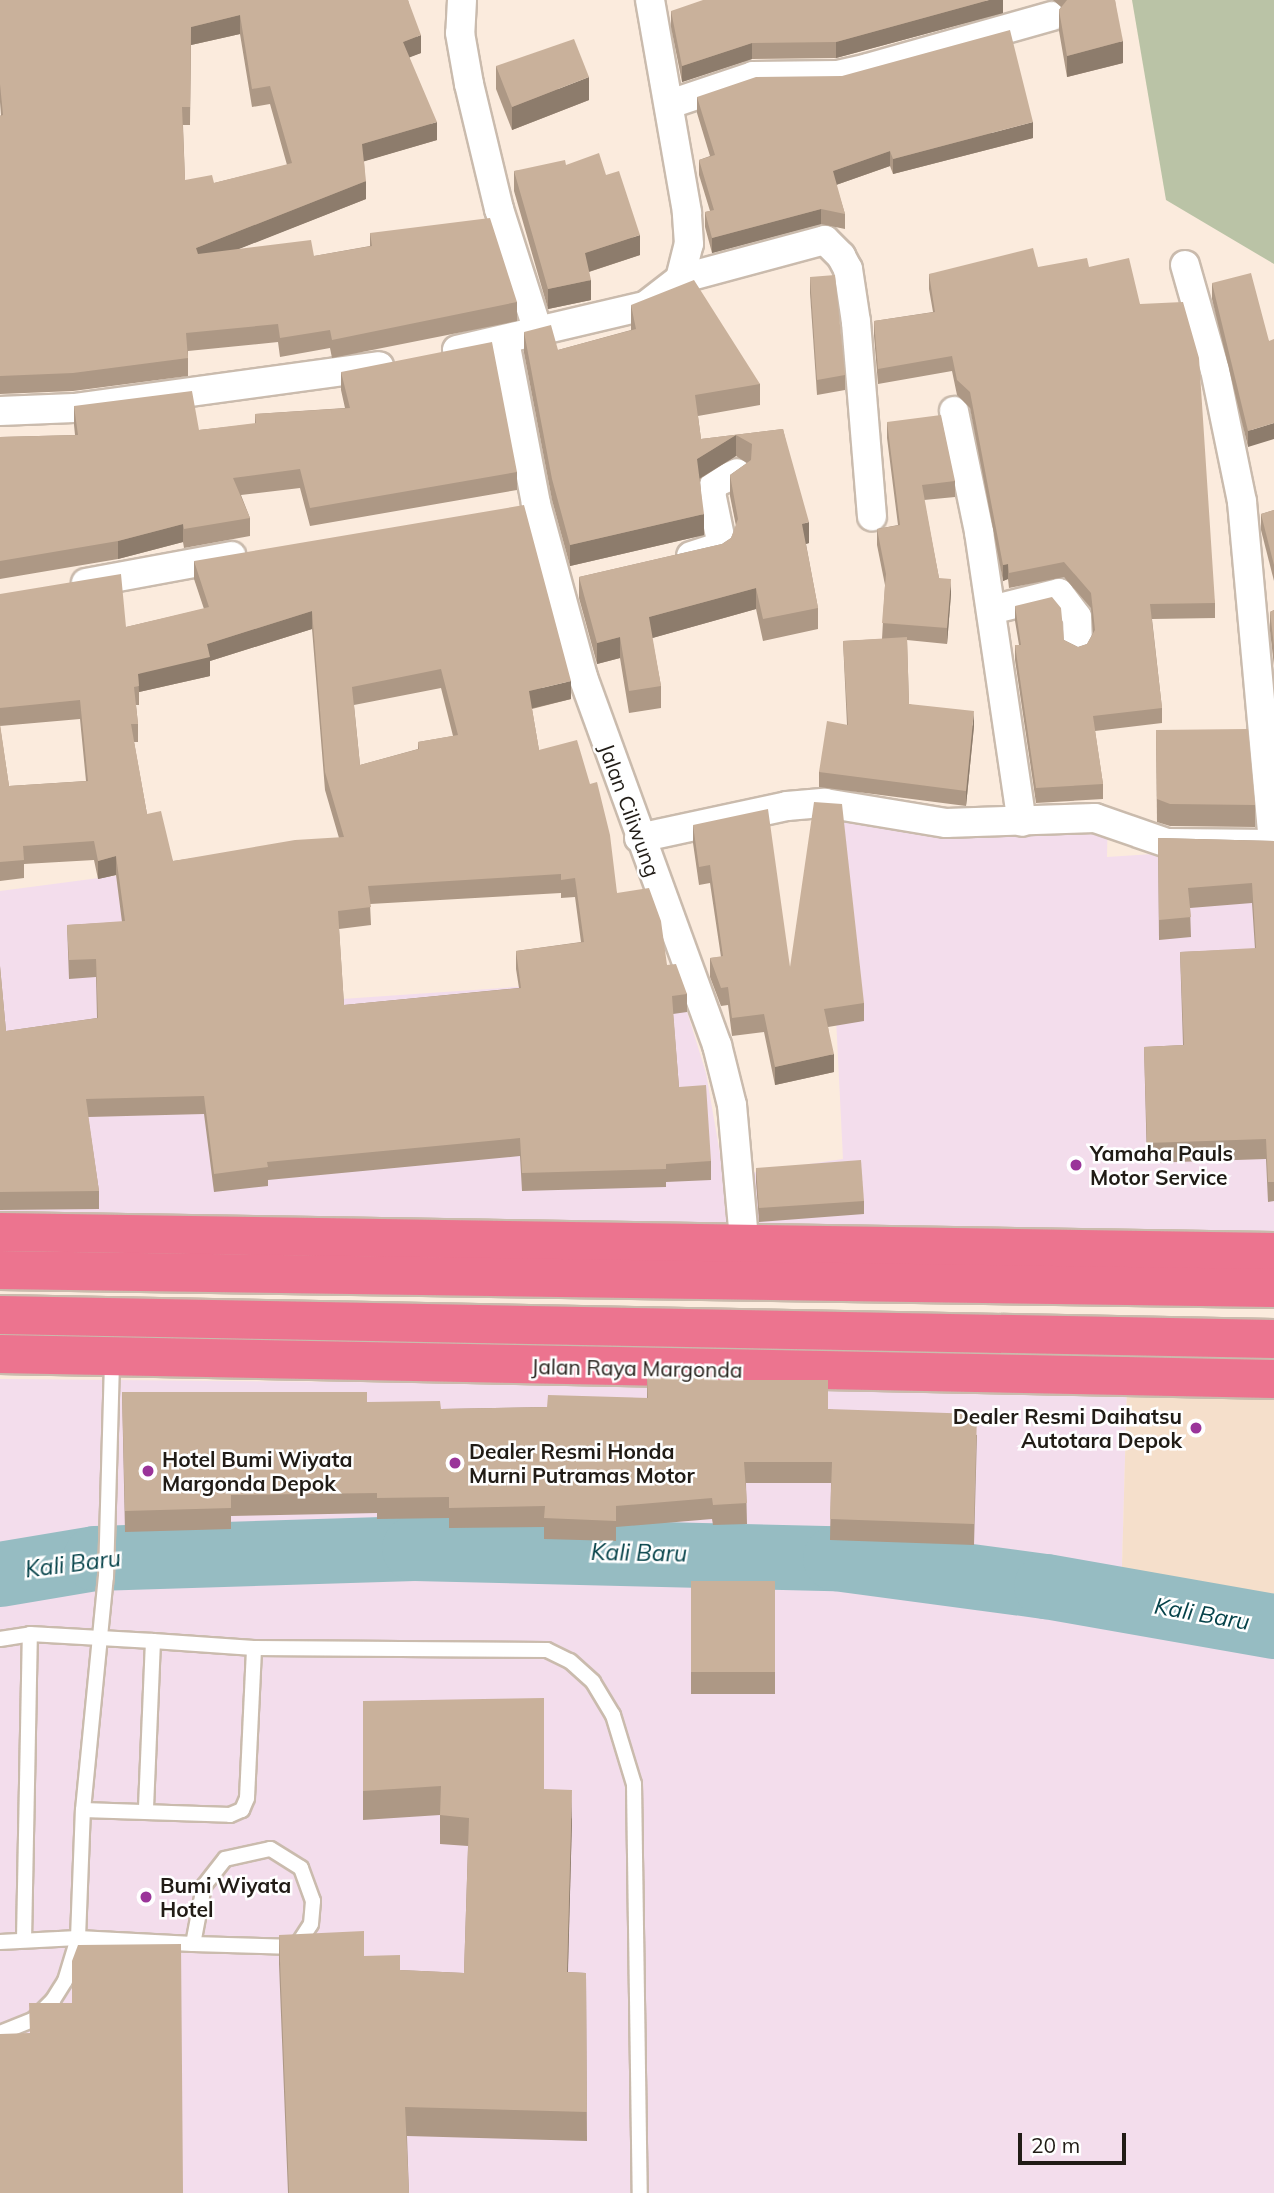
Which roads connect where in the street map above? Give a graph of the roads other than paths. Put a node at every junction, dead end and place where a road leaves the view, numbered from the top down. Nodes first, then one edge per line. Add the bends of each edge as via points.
1 (463, 0) edge
2 (650, 0) edge
3 (1052, 16) dead end
4 (670, 104) junction
5 (1185, 265) dead end
6 (680, 279) junction
7 (538, 331) junction
8 (505, 341) junction
9 (1, 403) edge
10 (954, 411) dead end
11 (737, 473) edge
12 (872, 516) dead end
13 (257, 552) edge
14 (661, 562) edge
15 (55, 588) edge
16 (991, 610) junction
17 (1078, 646) edge
18 (1022, 822) junction
19 (639, 838) junction
20 (1274, 844) edge
21 (0, 1232) edge
22 (114, 1234) junction
23 (1274, 1252) edge
24 (746, 1261) junction
25 (0, 1270) edge
26 (113, 1271) junction
27 (1274, 1289) edge
28 (0, 1315) edge
29 (112, 1315) junction
30 (1274, 1339) edge
31 (0, 1354) edge
32 (112, 1356) junction
33 (1274, 1379) edge
34 (30, 1634) junction
35 (99, 1637) junction
36 (0, 1639) edge
37 (153, 1641) junction
38 (254, 1648) junction
39 (83, 1810) junction
40 (146, 1811) junction
41 (78, 1938) junction
42 (24, 1940) junction
43 (0, 1942) edge
44 (193, 1944) junction
45 (0, 2033) edge
46 (640, 2193) edge

1 - 7 street via 460,33 469,84 499,209
2 - 4 street
3 - 4 street via 838,75 753,76
4 - 6 street via 689,244
5 - 20 street via 1215,370 1242,502
6 - 7 street via 645,306
6 - 12 street via 825,240 841,256 848,269 856,322
7 - 8 street
8 - 9 street via 345,373 74,408
8 - 19 street, Jalan Ciliwung via 522,507 571,583 583,677
10 - 16 street
11 - 14 street via 715,483 711,493 722,546
13 - 15 street
16 - 17 street via 1059,593 1077,617
16 - 18 street
18 - 19 street via 946,823 810,803
18 - 20 street via 1094,818 1167,843
19 - 24 street, Jalan Ciliwung via 717,1045 732,1105
21 - 22 highway
22 - 24 highway
22 - 26 highway
23 - 24 highway
24 - 26 highway
24 - 27 highway
25 - 26 highway
26 - 29 highway
28 - 29 highway, Jalan Raya Margonda
29 - 30 highway, Jalan Raya Margonda
29 - 32 highway
31 - 32 highway, Jalan Raya Margonda
32 - 33 highway, Jalan Raya Margonda
32 - 35 lane via 106,1577
34 - 35 lane
34 - 36 lane
34 - 42 lane
35 - 37 lane
35 - 39 lane
37 - 38 lane
37 - 40 lane
38 - 40 lane via 245,1806 230,1815
38 - 46 lane via 547,1650 570,1661 593,1682 614,1715 634,1784
39 - 40 lane
39 - 41 lane
41 - 42 lane
41 - 44 lane
41 - 45 lane via 65,1982 53,2000 34,2019
42 - 43 lane
44 - 44 lane via 296,1947 311,1924 313,1901 301,1868 270,1849 225,1859 204,1886

